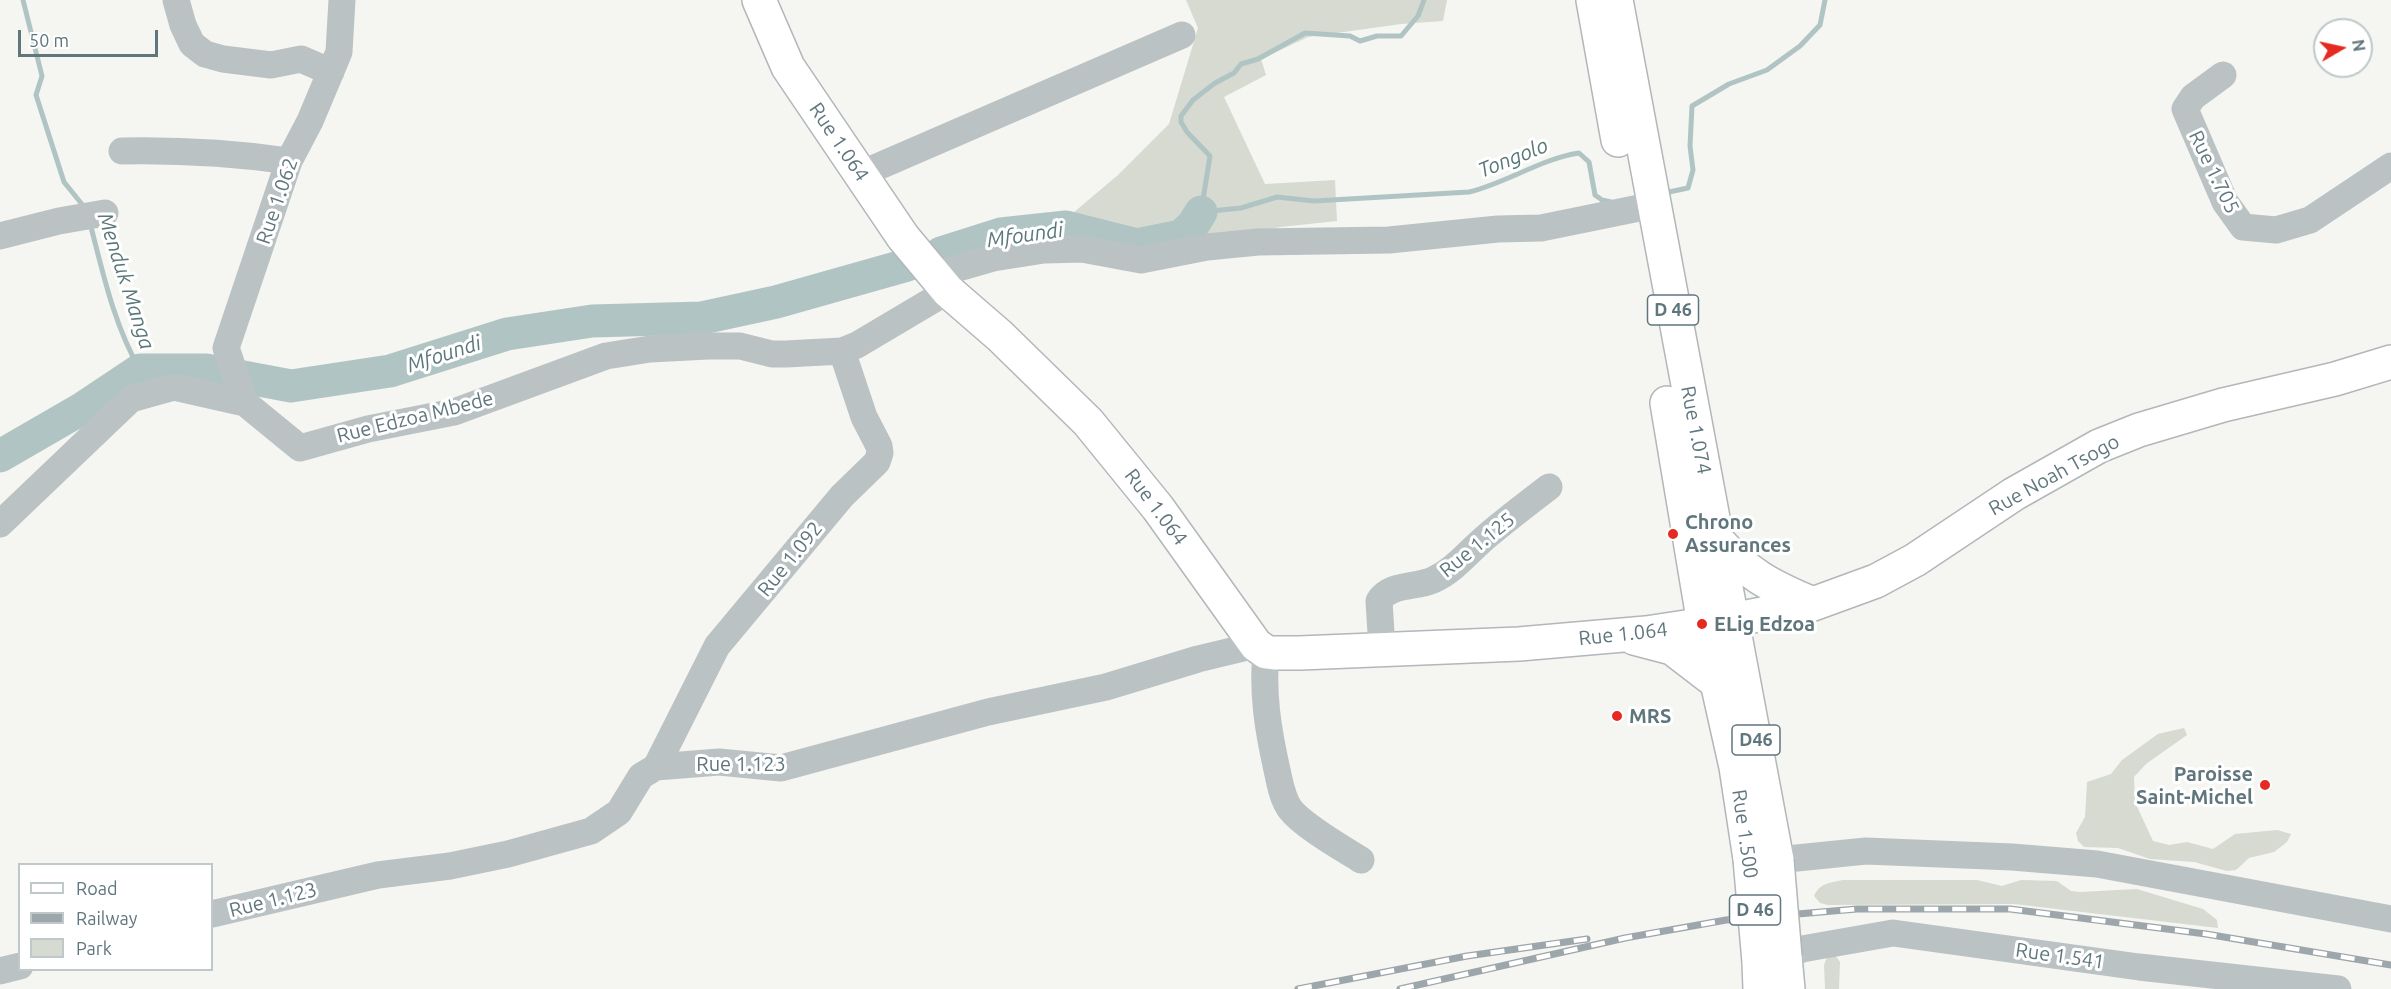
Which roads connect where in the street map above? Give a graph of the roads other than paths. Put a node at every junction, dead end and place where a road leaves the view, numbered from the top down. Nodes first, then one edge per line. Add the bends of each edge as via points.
1 (176, 0) edge
2 (342, 0) edge
3 (759, 0) edge
4 (1593, 0) edge
5 (1617, 0) edge
6 (1182, 34) dead end
7 (331, 72) junction
8 (2223, 75) dead end
9 (122, 151) dead end
10 (289, 161) junction
11 (2391, 166) edge
12 (861, 174) junction
13 (1642, 208) junction
14 (105, 213) dead end
15 (0, 237) edge
16 (941, 283) junction
17 (842, 351) junction
18 (2391, 362) edge
19 (1678, 401) junction
20 (245, 403) junction
21 (1549, 487) dead end
22 (0, 524) edge
23 (1716, 539) junction
24 (1813, 604) junction
25 (1718, 622) junction
26 (1606, 636) junction
27 (1261, 648) junction
28 (1382, 649) junction
29 (1715, 681) junction
30 (656, 767) junction
31 (1361, 860) dead end
32 (1764, 860) junction
33 (213, 914) edge
34 (2391, 919) edge
35 (18, 966) edge
36 (0, 971) edge
37 (1773, 974) edge
38 (2338, 989) edge

1 - 7 street via 192,44 205,54 271,65 301,60
2 - 7 street, Rue 1.062 via 339,52
3 - 12 main road, Rue 1.064 via 788,67
4 - 13 main road, Rue 1.074 / D 46
5 - 13 main road, Rue 1.074 / D 46
6 - 12 street
7 - 10 street, Rue 1.062
8 - 11 street, Rue 1.705 via 2193,97 2185,109 2225,202 2243,227 2276,230 2310,220
9 - 10 street via 238,153
10 - 20 street, Rue 1.062 via 226,348
12 - 16 main road, Rue 1.064 via 903,237
13 - 16 street, Rue Edzoa Mbede via 1541,228 1389,240 1258,242 1141,260 1082,249 1044,250 993,258
13 - 19 main road, Rue 1.074 / D 46
14 - 15 street
16 - 17 street, Rue Edzoa Mbede
16 - 27 main road, Rue 1.064 via 1088,422 1158,508
17 - 20 street, Rue Edzoa Mbede via 772,354 740,346 708,346 606,356 454,412 368,429 300,448
17 - 30 street, Rue 1.092 via 864,417 879,446 878,462 842,496 717,646
18 - 24 main road, Rue Noah Tsogo via 2223,405 2099,446 2014,494 1915,560 1876,581
19 - 23 main road, Rue 1.074 / D 46
19 - 25 main road, Rue 1.074 / D 46
20 - 22 street, Rue Edzoa Mbede via 174,387 131,399
21 - 28 street, Rue 1.125 via 1448,571 1383,596 1379,602
23 - 24 main road via 1762,581
23 - 25 main road, Rue 1.074 / D 46
24 - 25 main road, Rue Noah Tsogo
25 - 26 main road, Rue 1.064
25 - 29 main road, Rue 1.074 / D 46
25 - 32 main road, Rue 1.074 / D46
26 - 28 main road, Rue 1.064 via 1460,648
26 - 29 main road via 1634,638 1672,648
27 - 28 main road, Rue 1.064 via 1300,653
27 - 30 street, Rue 1.123 via 1198,659 1106,687 988,712 781,768 719,762
27 - 31 street via 1267,719 1284,798 1291,811
29 - 32 main road, Rue 1.500 / D 46
30 - 33 street, Rue 1.123 via 641,776 619,812 591,831 462,864 378,875
32 - 34 street via 1866,851 2097,864
32 - 37 main road, D46, bridge
35 - 36 street
37 - 38 street, Rue 1.541 via 1802,950 1893,933 2139,967

